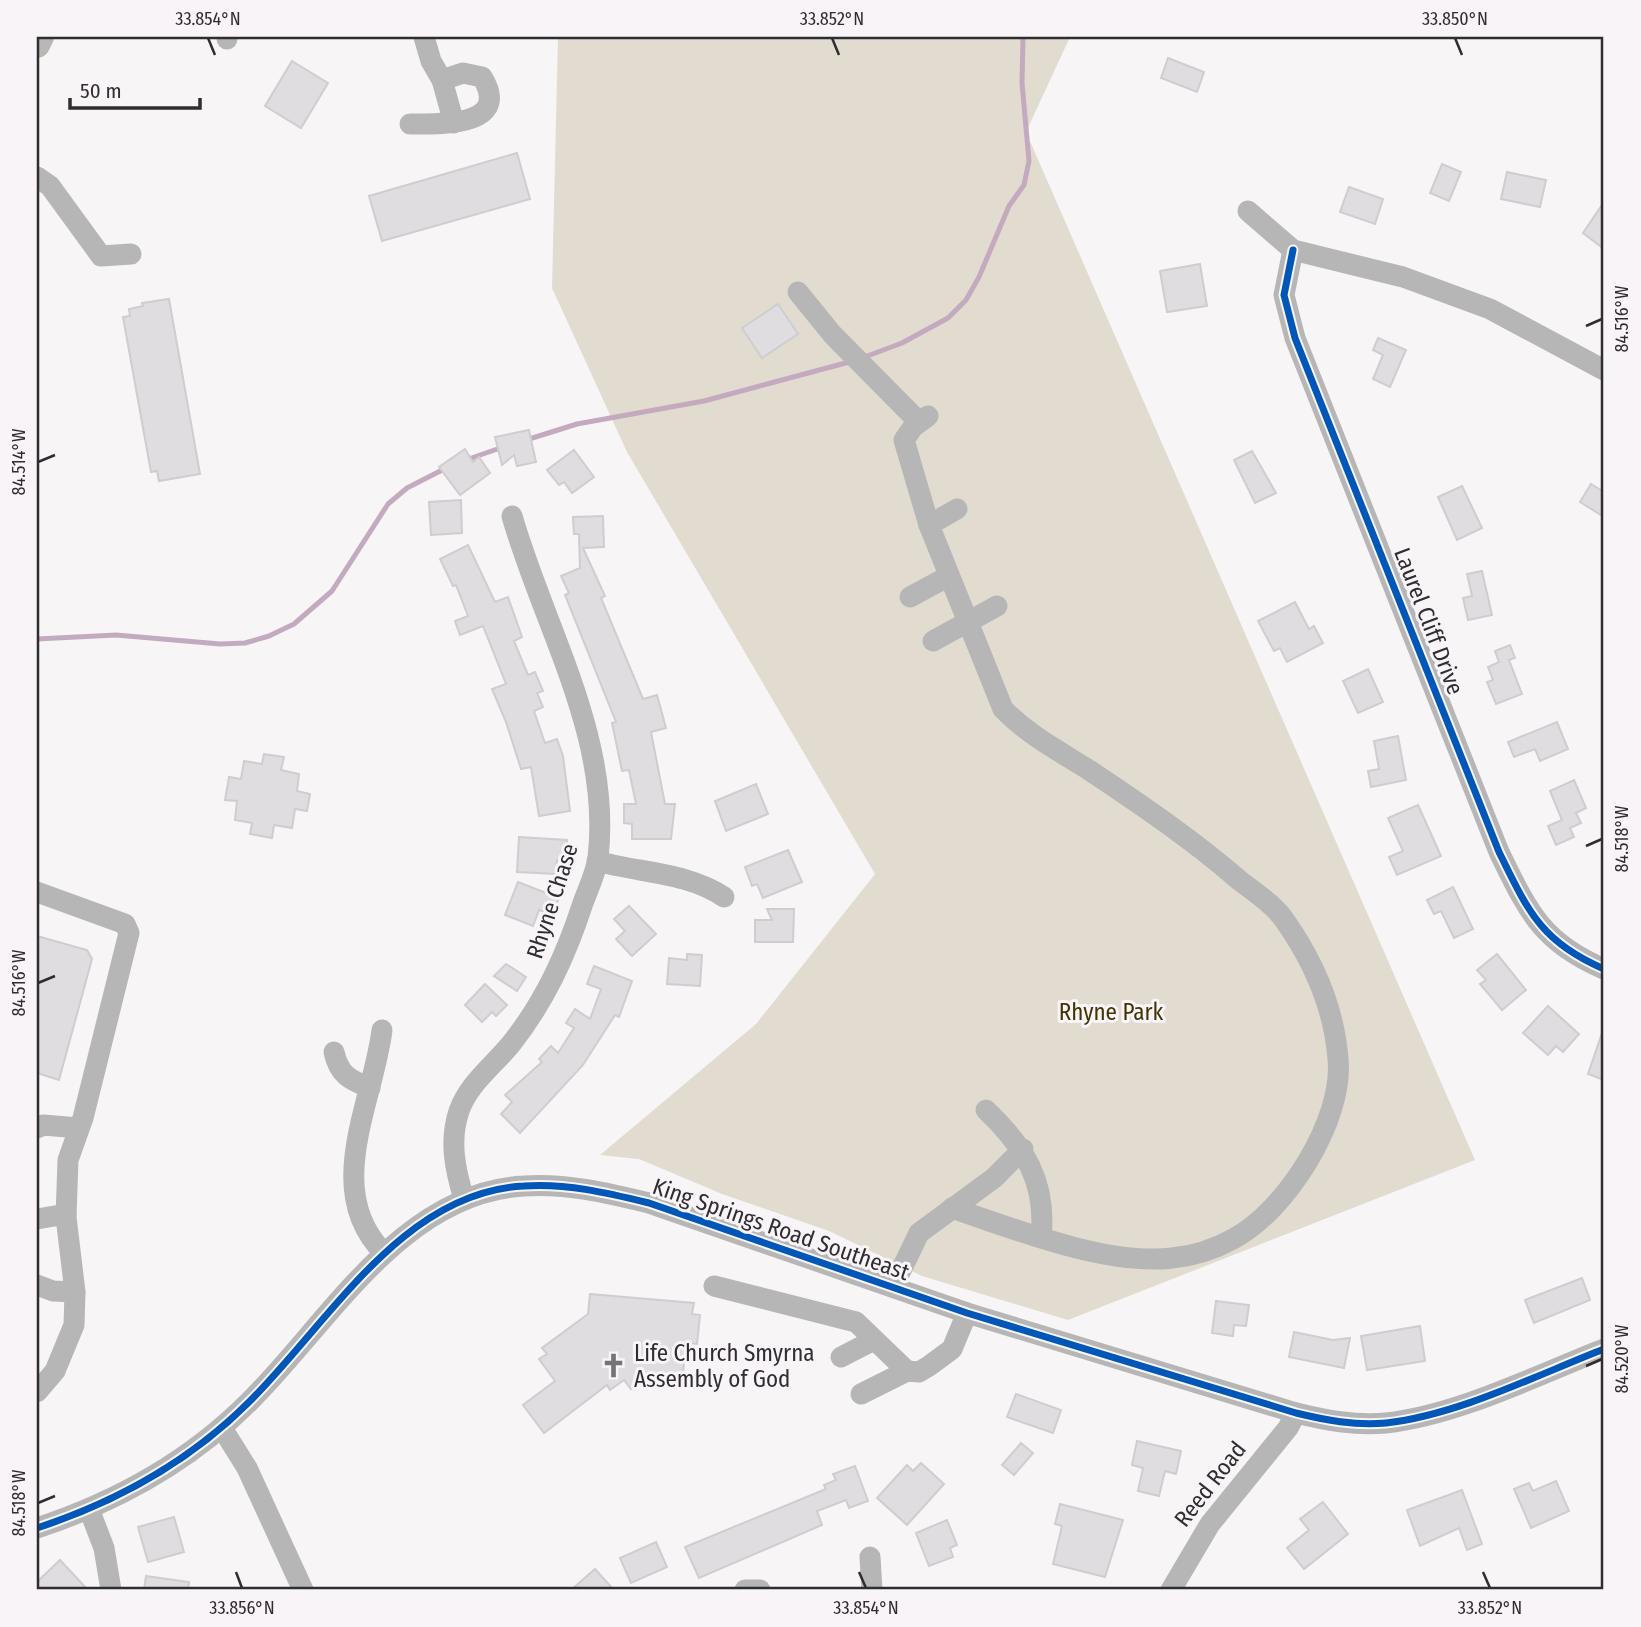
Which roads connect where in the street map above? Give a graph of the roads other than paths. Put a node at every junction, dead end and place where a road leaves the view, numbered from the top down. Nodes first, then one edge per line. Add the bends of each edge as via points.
1 (41, 37) edge
2 (424, 37) edge
3 (37, 45) edge
4 (442, 80) junction
5 (454, 122) junction
6 (410, 124) dead end
7 (37, 177) edge
8 (1248, 211) dead end
9 (1293, 250) junction
10 (131, 254) dead end
11 (798, 292) dead end
12 (1604, 370) edge
13 (957, 509) dead end
14 (512, 516) dead end
15 (929, 525) junction
16 (948, 576) junction
17 (911, 597) dead end
18 (997, 606) dead end
19 (968, 623) junction
20 (933, 641) dead end
21 (597, 861) junction
22 (37, 892) edge
23 (723, 897) dead end
24 (1604, 969) edge
25 (382, 1031) dead end
26 (334, 1052) dead end
27 (370, 1088) junction
28 (986, 1110) dead end
29 (37, 1128) edge
30 (79, 1128) junction
31 (1023, 1149) junction
32 (464, 1199) junction
33 (952, 1208) junction
34 (66, 1214) junction
35 (37, 1219) edge
36 (1041, 1237) junction
37 (384, 1254) junction
38 (37, 1285) edge
39 (713, 1286) dead end
40 (893, 1287) junction
41 (75, 1292) junction
42 (967, 1313) junction
43 (874, 1340) junction
44 (1604, 1349) edge
45 (841, 1357) dead end
46 (907, 1371) junction
47 (37, 1392) edge
48 (861, 1394) dead end
49 (1296, 1413) junction
50 (222, 1428) junction
51 (89, 1509) junction
52 (37, 1528) edge
53 (870, 1557) dead end
54 (111, 1590) edge
55 (303, 1590) edge
56 (745, 1590) edge
57 (760, 1590) edge
58 (872, 1590) edge
59 (1171, 1590) edge

1 - 3 main road
2 - 4 street
4 - 5 street
4 - 5 street via 463,72 476,73 486,83 486,110 480,116
5 - 6 street
7 - 10 street via 50,186 101,256
8 - 9 street
9 - 12 street via 1403,277 1490,309
9 - 24 street, Laurel Cliff Drive via 1284,295 1295,338 1499,852 1525,905 1547,935 1578,958
11 - 15 street via 832,334 923,419 904,440
13 - 15 street
14 - 21 street, Rhyne Chase via 589,738 599,785
15 - 16 street
16 - 17 street
16 - 19 street
18 - 19 street
19 - 20 street
19 - 36 street via 1003,709 1021,728 1091,771 1218,862 1281,915 1308,956 1329,1003 1339,1061 1331,1114 1310,1159 1268,1212 1234,1239 1196,1254 1148,1259
21 - 23 street via 688,881
21 - 32 street, Rhyne Chase via 567,949 543,998 464,1098 453,1137
22 - 30 street via 111,917 128,928 113,1004
25 - 27 street
26 - 27 street via 340,1072
27 - 37 street via 353,1164 355,1199 363,1223
28 - 31 street
29 - 30 street
30 - 34 street via 68,1160
31 - 33 street via 994,1178
31 - 36 street via 1043,1220
32 - 37 street, King Springs Road Southeast via 429,1216
32 - 40 street, King Springs Road Southeast via 523,1186 598,1191 700,1219
33 - 36 street
33 - 40 street via 919,1233
34 - 35 street
34 - 41 street
37 - 50 street, King Springs Road Southeast
38 - 41 street
39 - 43 street via 840,1316 856,1322
40 - 42 street, King Springs Road Southeast
41 - 47 street via 74,1325 65,1351
42 - 46 street via 951,1349 919,1372
42 - 49 street, King Springs Road Southeast
43 - 45 street
43 - 46 street
44 - 49 street, King Springs Road Southeast via 1405,1420 1348,1423
46 - 48 street
49 - 59 street, Reed Road via 1210,1524
50 - 51 street, King Springs Road Southeast via 151,1478
50 - 55 street via 247,1468
51 - 52 street, King Springs Road Southeast
51 - 54 street via 104,1548
53 - 58 street
56 - 57 street

